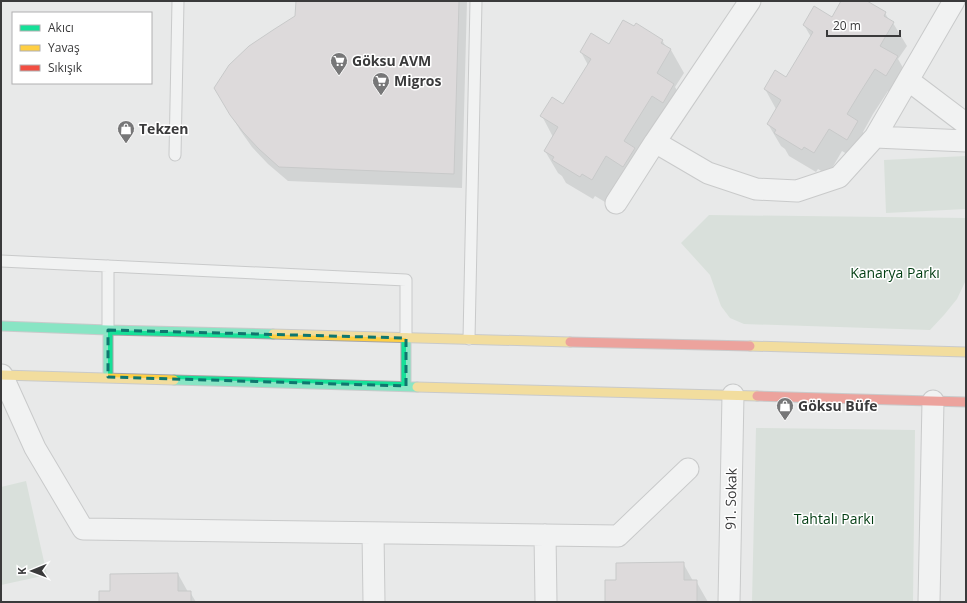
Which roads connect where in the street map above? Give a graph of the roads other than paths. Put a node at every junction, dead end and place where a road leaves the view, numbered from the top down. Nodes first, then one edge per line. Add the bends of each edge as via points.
1 (178, 1) edge
2 (476, 1) edge
3 (750, 1) edge
4 (954, 1) edge
5 (908, 80) junction
6 (966, 124) edge
7 (875, 137) junction
8 (966, 141) edge
9 (655, 142) junction
10 (175, 155) dead end
11 (616, 203) dead end
12 (1, 261) edge
13 (108, 266) junction
14 (1, 326) edge
15 (108, 330) junction
16 (406, 338) junction
17 (469, 339) junction
18 (966, 352) edge
19 (1, 375) edge
20 (108, 378) junction
21 (406, 386) junction
22 (733, 395) junction
23 (933, 401) junction
24 (966, 402) edge
25 (688, 469) dead end
26 (372, 533) junction
27 (544, 535) junction
28 (374, 602) edge
29 (546, 602) edge
30 (729, 602) edge
31 (929, 602) edge

1 - 10 lane
2 - 17 lane
3 - 9 street
4 - 5 street
5 - 6 street
5 - 7 street
7 - 8 street
7 - 9 street via 839,177 797,191 756,189 708,173
9 - 11 street
12 - 13 lane
13 - 15 lane
13 - 16 lane via 406,280
14 - 15 street
15 - 16 street
15 - 20 street
16 - 17 street
16 - 21 street
17 - 18 street
19 - 20 street
19 - 26 street via 35,448 83,529
20 - 21 street
21 - 22 street
22 - 23 street
22 - 30 street, 91. Sokak
23 - 24 street
23 - 31 street
25 - 27 street via 618,536
26 - 27 street
26 - 28 street
27 - 29 street

